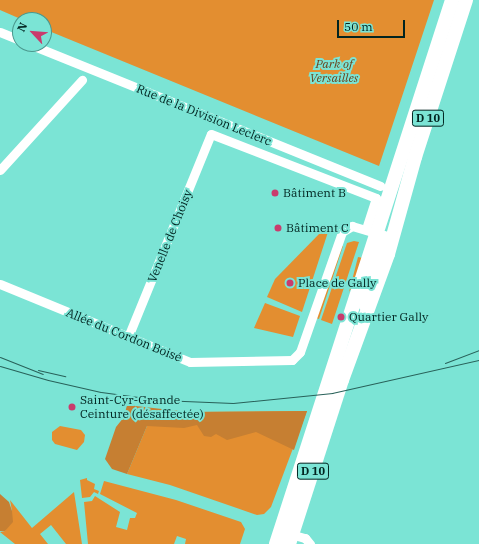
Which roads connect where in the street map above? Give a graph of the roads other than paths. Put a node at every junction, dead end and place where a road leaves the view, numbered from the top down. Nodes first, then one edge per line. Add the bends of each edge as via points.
1 (452, 0) edge
2 (466, 0) edge
3 (0, 32) edge
4 (12, 37) edge
5 (49, 52) edge
6 (82, 80) dead end
7 (0, 170) edge
8 (380, 186) dead end
9 (380, 234) junction
10 (0, 284) edge
11 (128, 337) junction
12 (336, 381) junction
13 (287, 536) edge
14 (276, 544) edge
15 (310, 544) edge

1 - 9 main road, D 10
2 - 9 main road, D 10 via 415,157
3 - 4 street
5 - 8 street, Rue de la Division Leclerc
6 - 7 street
9 - 11 street, Allée du Cordon Boisé via 352,226 342,232 300,352 292,360 190,362
9 - 11 street, Venelle de Choisy via 376,198 211,134
9 - 12 main road, D 10
9 - 12 main road, D 10 via 358,333
10 - 11 street, Allée du Cordon Boisé
12 - 13 main road, D 10 via 334,407
12 - 13 main road, D 10 via 320,409
13 - 14 main road, D 10
13 - 15 street via 305,538

